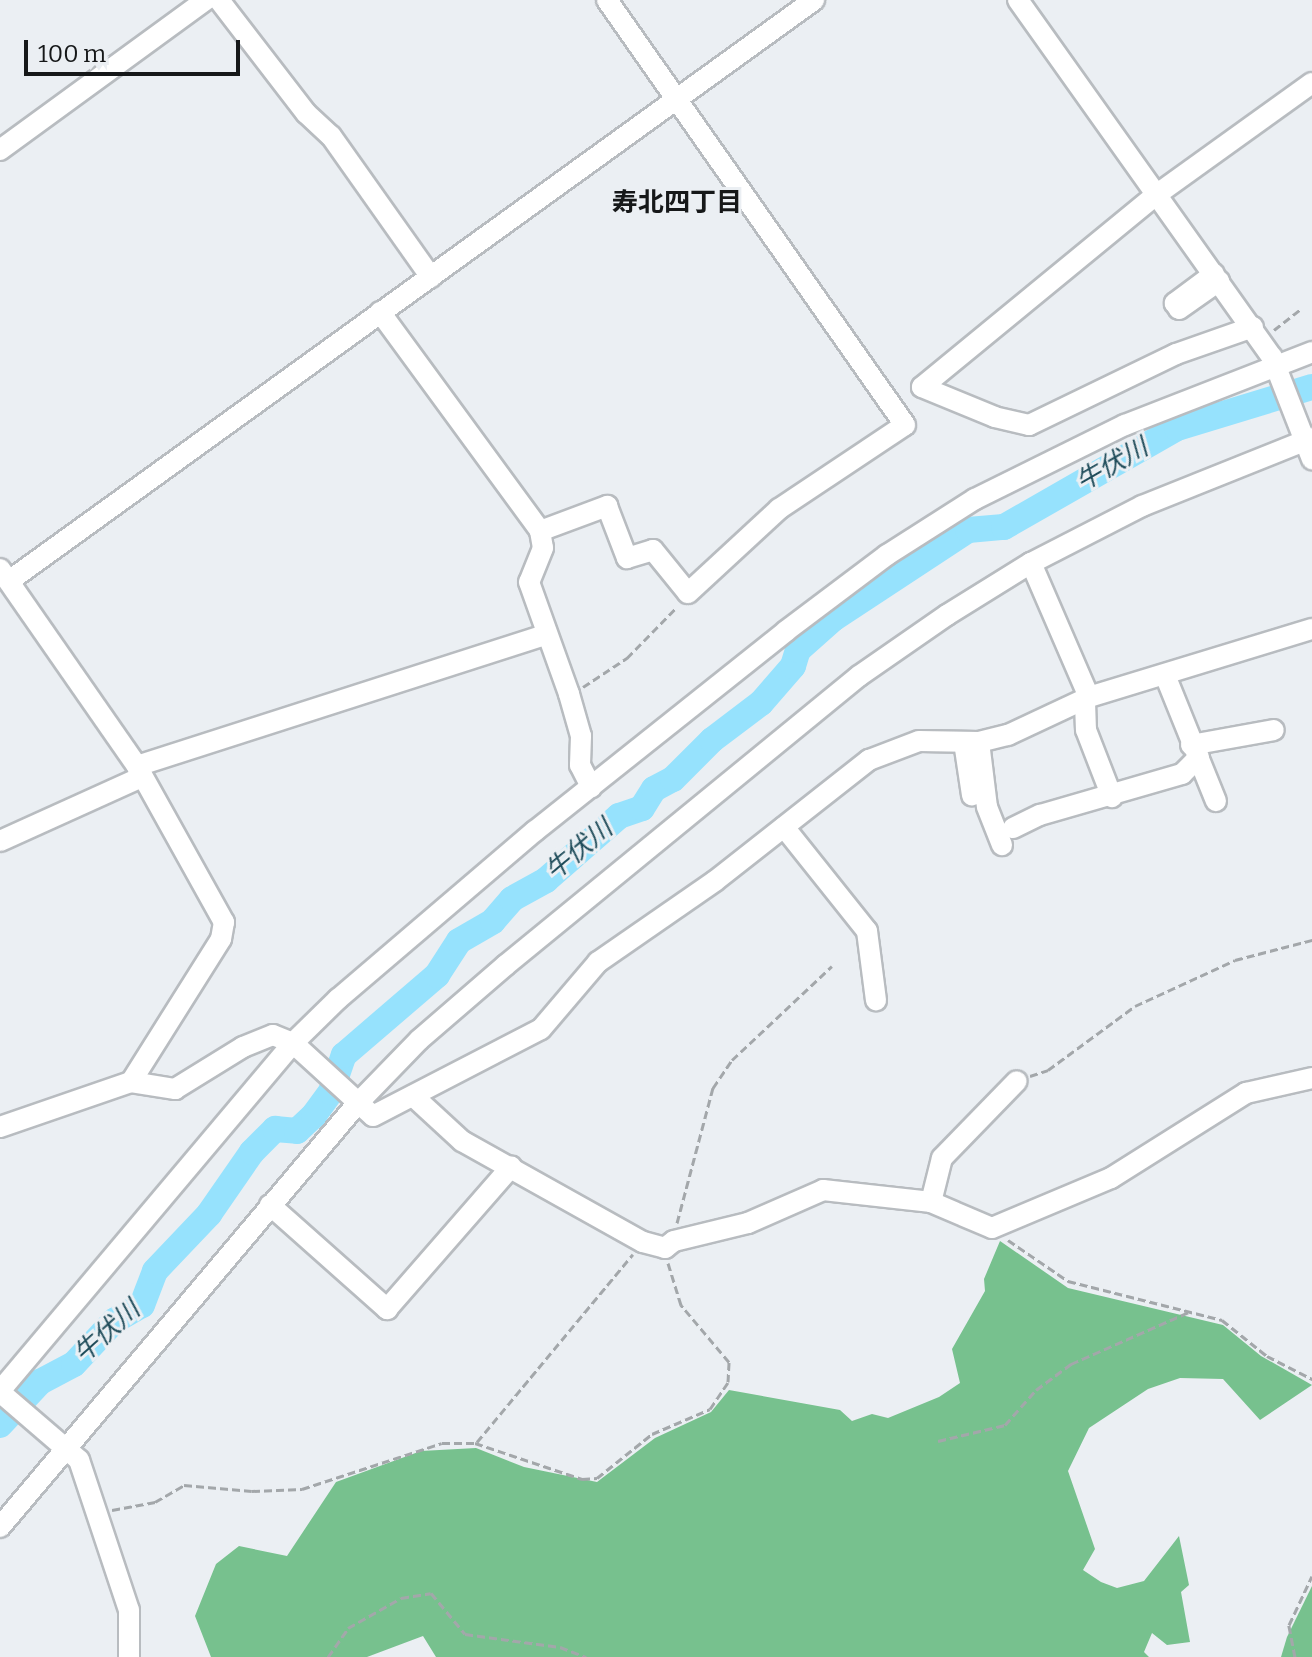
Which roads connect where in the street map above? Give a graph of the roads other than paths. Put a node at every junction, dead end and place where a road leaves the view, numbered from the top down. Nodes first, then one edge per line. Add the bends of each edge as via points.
1 (206, 0) edge
2 (219, 0) edge
3 (607, 0) edge
4 (814, 0) edge
5 (1018, 0) edge
6 (1312, 83) edge
7 (676, 98) junction
8 (0, 150) edge
9 (1156, 195) junction
10 (431, 277) junction
11 (380, 312) junction
12 (1258, 336) junction
13 (1312, 352) edge
14 (1278, 368) junction
15 (1308, 442) edge
16 (540, 531) junction
17 (1031, 563) junction
18 (5, 575) edge
19 (1312, 629) edge
20 (545, 635) junction
21 (1165, 675) junction
22 (1087, 699) junction
23 (1274, 730) dead end
24 (972, 742) junction
25 (1195, 751) junction
26 (139, 772) junction
27 (591, 787) junction
28 (1112, 797) junction
29 (1216, 801) dead end
30 (973, 803) dead end
31 (784, 827) junction
32 (0, 841) edge
33 (876, 1000) dead end
34 (297, 1048) junction
35 (1312, 1078) edge
36 (1017, 1081) road end
37 (131, 1082) junction
38 (413, 1096) junction
39 (352, 1100) junction
40 (0, 1127) edge
41 (511, 1167) junction
42 (931, 1202) junction
43 (270, 1205) junction
44 (0, 1391) edge
45 (59, 1442) junction
46 (0, 1527) edge
47 (129, 1657) edge

1 - 8 street
2 - 10 street via 306,113 331,136
3 - 7 street
4 - 7 street
5 - 9 street
6 - 9 street
7 - 10 street
7 - 16 street via 905,425 779,509 688,593 653,550 627,558 607,506
9 - 12 street
9 - 12 street via 922,387 1029,425 1176,354
10 - 11 street
11 - 16 street
11 - 18 street
12 - 14 street
13 - 14 street
14 - 15 street
14 - 27 street via 1078,446 934,523 786,631
15 - 17 street via 1167,495
16 - 20 street via 543,548 529,582
17 - 22 street
17 - 39 street via 859,676 506,965
18 - 26 street
19 - 21 street
20 - 26 street
20 - 27 street via 569,694 581,736 580,765
21 - 22 street
21 - 25 street
22 - 24 street via 1008,735
22 - 28 street via 1086,730
23 - 25 street
24 - 28 street via 987,807 1008,837 1040,815
24 - 30 street
24 - 31 street via 919,741 895,747 869,760
25 - 28 street via 1182,774
25 - 29 street
26 - 32 street
26 - 37 street via 224,922 221,939
27 - 34 street via 458,895
31 - 33 street via 867,931
31 - 38 street via 598,962 541,1029
34 - 37 street via 273,1035 175,1089
34 - 39 street
34 - 44 street
35 - 42 street via 1246,1093 1111,1178 992,1228
36 - 42 street via 942,1158
37 - 40 street
38 - 39 street via 373,1116
38 - 41 street via 462,1141
39 - 43 street
41 - 42 street via 643,1242 670,1244 748,1223 823,1190
41 - 43 street via 387,1309
43 - 45 street
44 - 45 street
45 - 46 street
45 - 47 street via 79,1460 96,1506 129,1610

